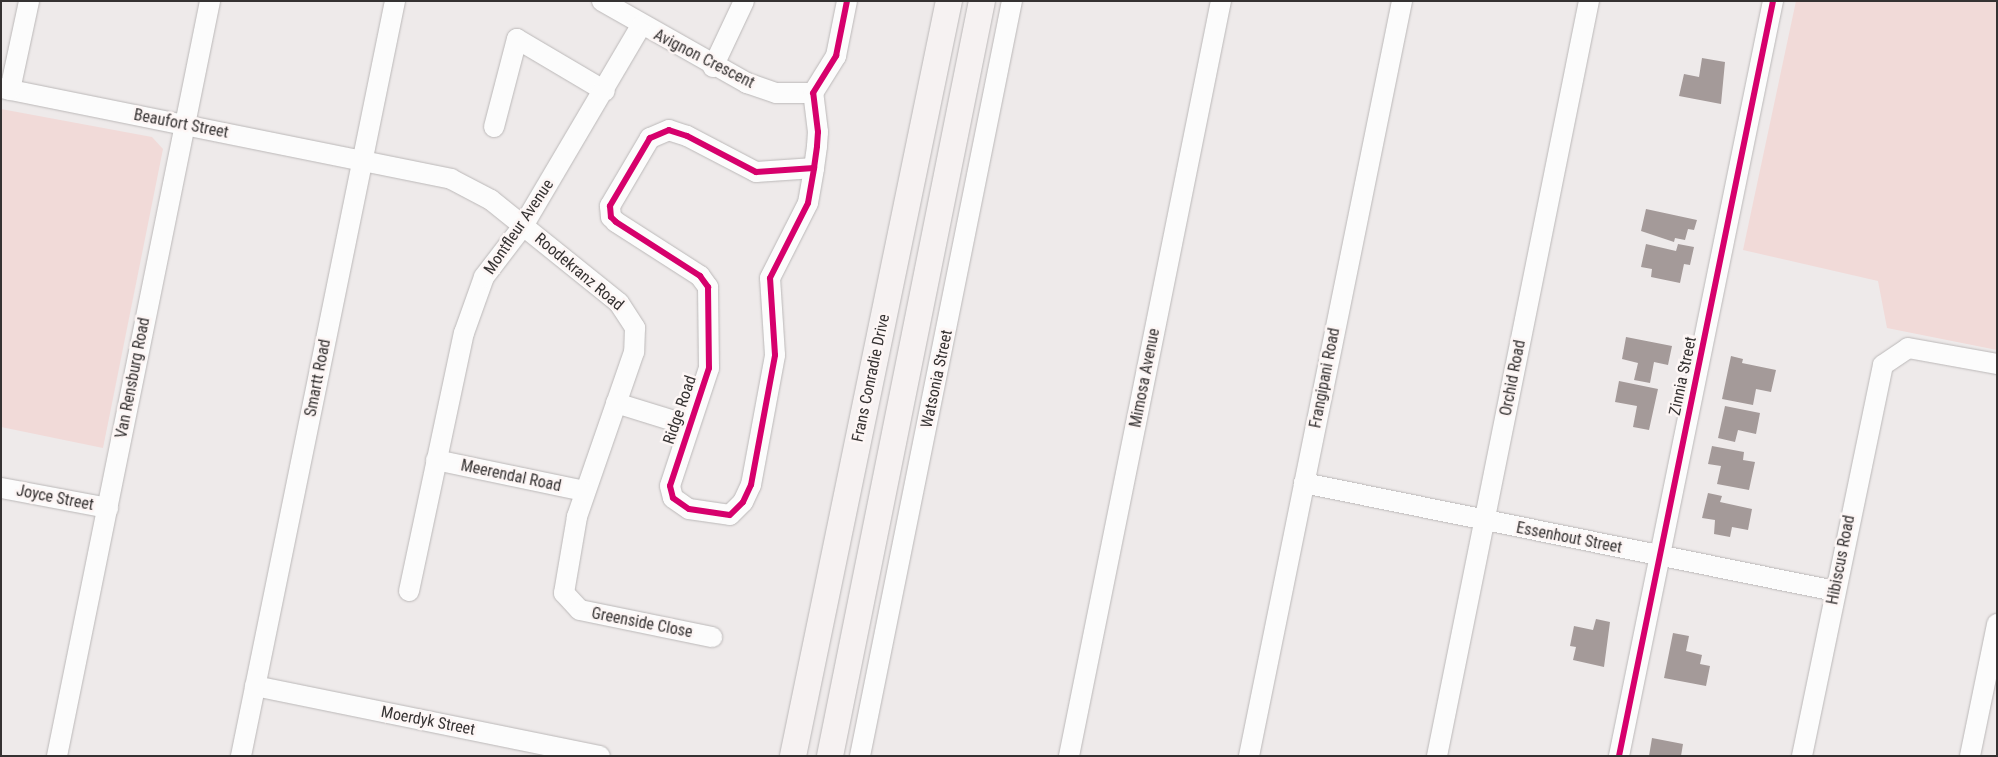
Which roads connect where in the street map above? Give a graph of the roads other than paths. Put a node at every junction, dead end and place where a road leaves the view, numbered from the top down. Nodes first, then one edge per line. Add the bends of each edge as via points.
1 (29, 1) edge
2 (210, 1) edge
3 (395, 1) edge
4 (602, 1) edge
5 (744, 1) edge
6 (847, 1) edge
7 (949, 1) edge
8 (982, 1) edge
9 (1012, 1) edge
10 (1221, 1) edge
11 (1590, 1) edge
12 (1773, 1) edge
13 (1396, 2) edge
14 (641, 26) junction
15 (713, 67) junction
16 (6, 89) edge
17 (605, 91) junction
18 (813, 93) junction
19 (186, 125) junction
20 (494, 127) dead end
21 (362, 160) junction
22 (814, 168) junction
23 (523, 226) junction
24 (1997, 364) edge
25 (616, 403) junction
26 (687, 425) junction
27 (436, 460) junction
28 (1304, 483) junction
29 (1, 488) edge
30 (586, 491) junction
31 (108, 508) junction
32 (1484, 520) junction
33 (1659, 556) junction
34 (409, 591) dead end
35 (1835, 591) junction
36 (1997, 624) edge
37 (712, 637) dead end
38 (256, 686) junction
39 (57, 756) edge
40 (241, 756) edge
41 (600, 756) edge
42 (793, 756) edge
43 (830, 756) edge
44 (860, 756) edge
45 (1069, 756) edge
46 (1249, 756) edge
47 (1437, 756) edge
48 (1619, 756) edge
49 (1802, 756) edge
50 (1970, 756) edge

1 - 16 street
2 - 19 street, Van Rensburg Road
3 - 21 street, Smartt Road
4 - 14 street, Avignon Crescent
5 - 15 street
6 - 18 street via 836,56
7 - 42 main road, Frans Conradie Drive
8 - 43 main road, Frans Conradie Drive
9 - 44 street, Watsonia Street
10 - 45 street, Mimosa Avenue
11 - 32 street, Orchid Road
12 - 33 street, Zinnia Street
13 - 28 street, Frangipani Road
14 - 15 street, Avignon Crescent
14 - 17 street, Montfleur Avenue
15 - 18 street, Avignon Crescent via 776,93
16 - 19 street, Beaufort Street
17 - 20 street via 517,39
17 - 23 street, Montfleur Avenue
18 - 22 street, Ridge Road via 818,132
19 - 21 street, Beaufort Street
19 - 31 street, Van Rensburg Road
21 - 23 street, Roodekranz Road via 465,183
21 - 38 street, Smartt Road
22 - 26 street, Ridge Road via 802,220 770,278 775,355 750,485 744,502 730,515 689,509 673,498 670,486
22 - 26 street, Ridge Road via 756,172 669,130 650,138 615,195 611,217 700,276 708,287 711,358
23 - 25 street, Roodekranz Road via 619,303 632,321 636,344
23 - 27 street, Montfleur Avenue via 484,278 464,333
24 - 35 street, Hibiscus Road via 1908,348 1883,365
25 - 26 street, Ridge Road
25 - 30 street, Roodekranz Road
27 - 30 street, Meerendal Road
27 - 34 street, Montfleur Avenue
28 - 32 street, Essenhout Street
28 - 46 street, Frangipani Road
29 - 31 street, Joyce Street
30 - 37 street, Greenside Close via 566,568 564,593 567,600 580,610
31 - 39 street, Van Rensburg Road
32 - 33 street, Essenhout Street
32 - 47 street, Orchid Road
33 - 35 street, Essenhout Street
33 - 48 street, Zinnia Street
35 - 49 street, Hibiscus Road
36 - 50 street
38 - 40 street, Smartt Road
38 - 41 street, Moerdyk Street

